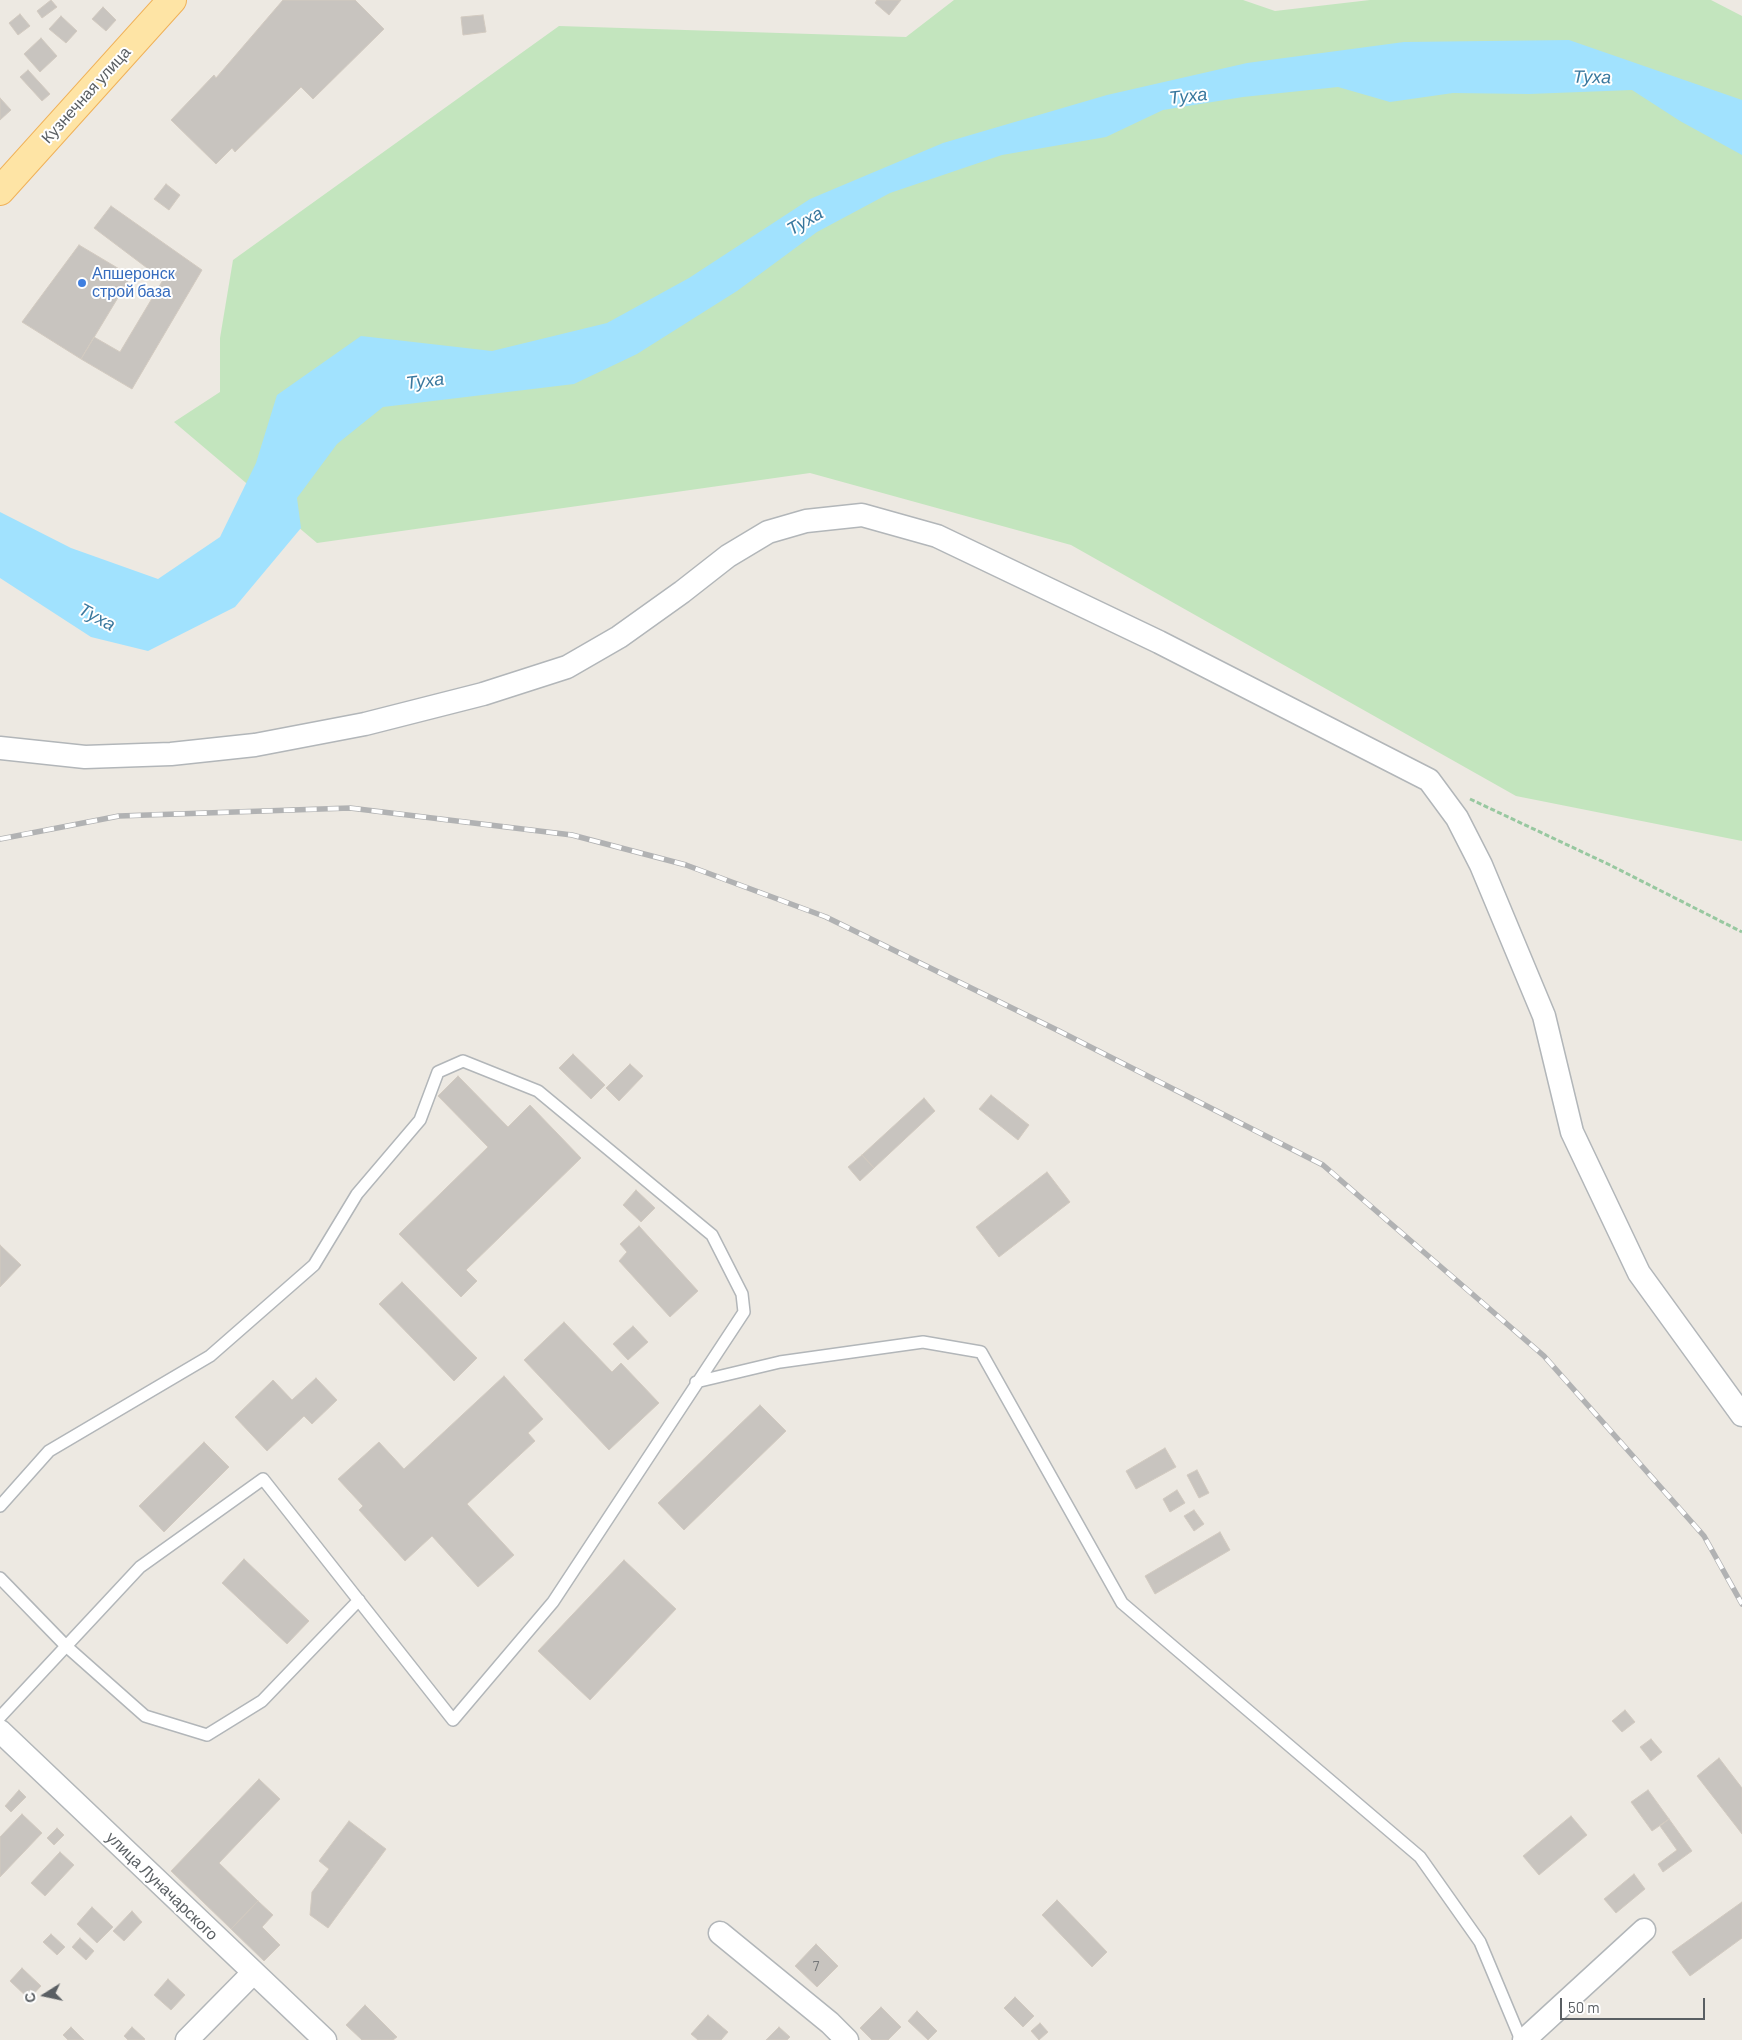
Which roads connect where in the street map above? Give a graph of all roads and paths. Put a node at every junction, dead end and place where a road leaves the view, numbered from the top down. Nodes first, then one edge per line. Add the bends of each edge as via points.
1 (172, 0) edge
2 (0, 191) edge
3 (0, 748) edge
4 (1465, 797) dead end
5 (1742, 932) edge
6 (696, 1382) junction
7 (1742, 1415) edge
8 (0, 1506) edge
9 (0, 1578) edge
10 (358, 1600) junction
11 (66, 1646) junction
12 (0, 1717) edge
13 (0, 1731) edge
14 (1644, 1930) dead end
15 (720, 1933) dead end
16 (253, 1973) junction
17 (187, 2040) edge
18 (325, 2040) edge
19 (847, 2040) edge
20 (1523, 2040) edge

1 - 2 main road, Кузнечная улица
3 - 7 street via 85,757 171,754 255,745 365,724 483,694 567,668 619,637 728,556 768,532 806,521 862,515 936,536 1159,642 1429,780 1457,818 1482,865 1544,1016 1572,1132 1639,1273
4 - 5 path via 1610,864
6 - 8 lane via 744,1312 742,1294 712,1235 538,1091 463,1061 438,1072 420,1120 357,1194 314,1265 210,1356 49,1451
6 - 10 lane via 553,1602 453,1720
6 - 20 lane via 780,1362 923,1342 981,1352 1122,1603 1420,1857 1480,1942
9 - 11 lane
10 - 11 lane via 262,1701 207,1735 145,1716
10 - 11 lane via 263,1479 140,1567
11 - 12 lane
13 - 16 street, улица Луначарского
14 - 20 street
15 - 19 street via 830,2022
16 - 17 street
16 - 18 street, улица Луначарского

